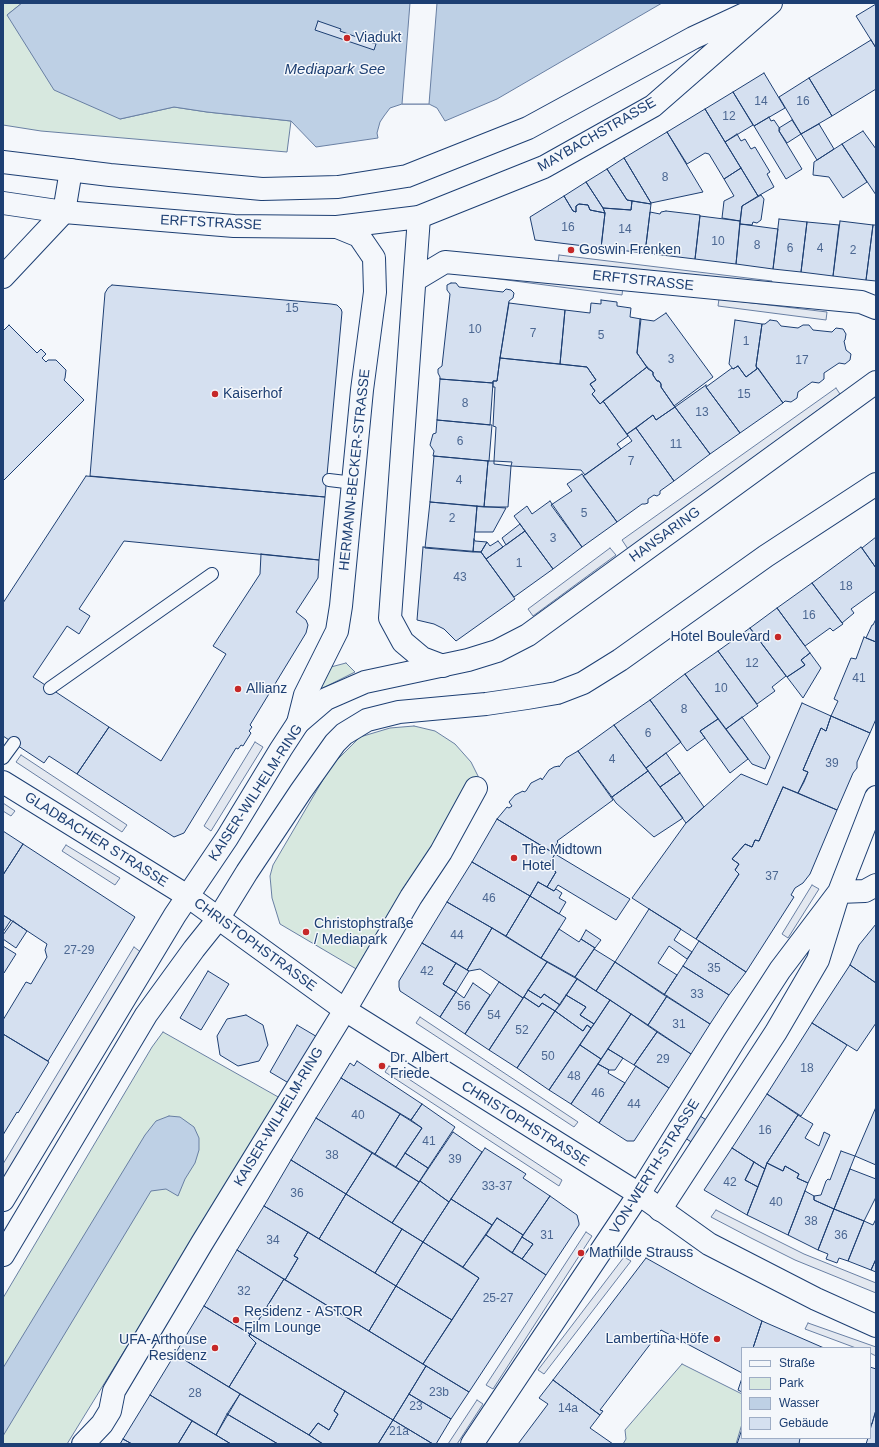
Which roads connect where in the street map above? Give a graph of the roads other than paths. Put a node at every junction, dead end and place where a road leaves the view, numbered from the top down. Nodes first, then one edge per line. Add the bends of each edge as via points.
1 (770, 3) edge
2 (3, 162) edge
3 (71, 170) junction
4 (3, 203) edge
5 (64, 212) junction
6 (419, 216) junction
7 (338, 227) junction
8 (3, 277) edge
9 (415, 280) junction
10 (876, 308) edge
11 (876, 382) edge
12 (329, 480) dead end
13 (354, 483) junction
14 (876, 484) edge
15 (212, 574) dead end
16 (443, 666) junction
17 (50, 688) dead end
18 (298, 723) junction
19 (14, 743) dead end
20 (3, 758) edge
21 (3, 782) edge
22 (476, 788) dead end
23 (876, 797) edge
24 (876, 885) edge
25 (839, 892) junction
26 (189, 897) junction
27 (218, 919) junction
28 (345, 1010) junction
29 (639, 1194) junction
30 (3, 1200) edge
31 (660, 1210) junction
32 (3, 1255) edge
33 (876, 1326) edge
34 (83, 1444) edge
35 (472, 1444) edge

1 - 3 street, MAYBACHSTRASSE via 693,38 528,128 407,176 338,188 262,189
1 - 6 street, MAYBACHSTRASSE via 653,106 544,167
2 - 3 street
3 - 5 street
4 - 5 street, ERFTSTRASSE
5 - 7 street, ERFTSTRASSE via 234,226
5 - 8 street
6 - 7 street, ERFTSTRASSE
6 - 9 street
7 - 13 street, HERMANN-BECKER-STRASSE via 359,236 374,258 375,292 362,390
9 - 10 street, ERFTSTRASSE via 445,262 861,302
9 - 16 street via 390,618 403,642 422,658
11 - 16 street, HANSARING via 528,635 497,651
12 - 13 lane
13 - 18 street, HERMANN-BECKER-STRASSE via 337,631 305,695
14 - 27 street via 766,556 620,660 583,683 542,696 399,712 367,720 344,734 300,790
15 - 17 lane
16 - 18 street, KAISER-WILHELM-RING via 365,682 326,699
18 - 26 street, KAISER-WILHELM-RING
19 - 20 lane
21 - 26 street, GLADBACHER STRASSE
22 - 28 street, KAISER-WILHELM-RING via 441,852 411,897
23 - 25 street, VON-WERTH-STRASSE
24 - 25 street via 865,891
25 - 29 street, VON-WERTH-STRASSE via 780,970
25 - 31 street, VON-WERTH-STRASSE via 818,960 776,1032
26 - 27 street, CHRISTOPHSTRASSE
26 - 30 street, KAISER-WILHELM-RING via 175,915
27 - 28 street, CHRISTOPHSTRASSE
27 - 32 street via 146,1015
28 - 29 street, CHRISTOPHSTRASSE
28 - 34 street, KAISER-WILHELM-RING via 114,1391 106,1418
29 - 31 street, CHRISTOPHSTRASSE
29 - 35 street, VON-WERTH-STRASSE
31 - 33 street, CHRISTOPHSTRASSE via 709,1244 816,1299

